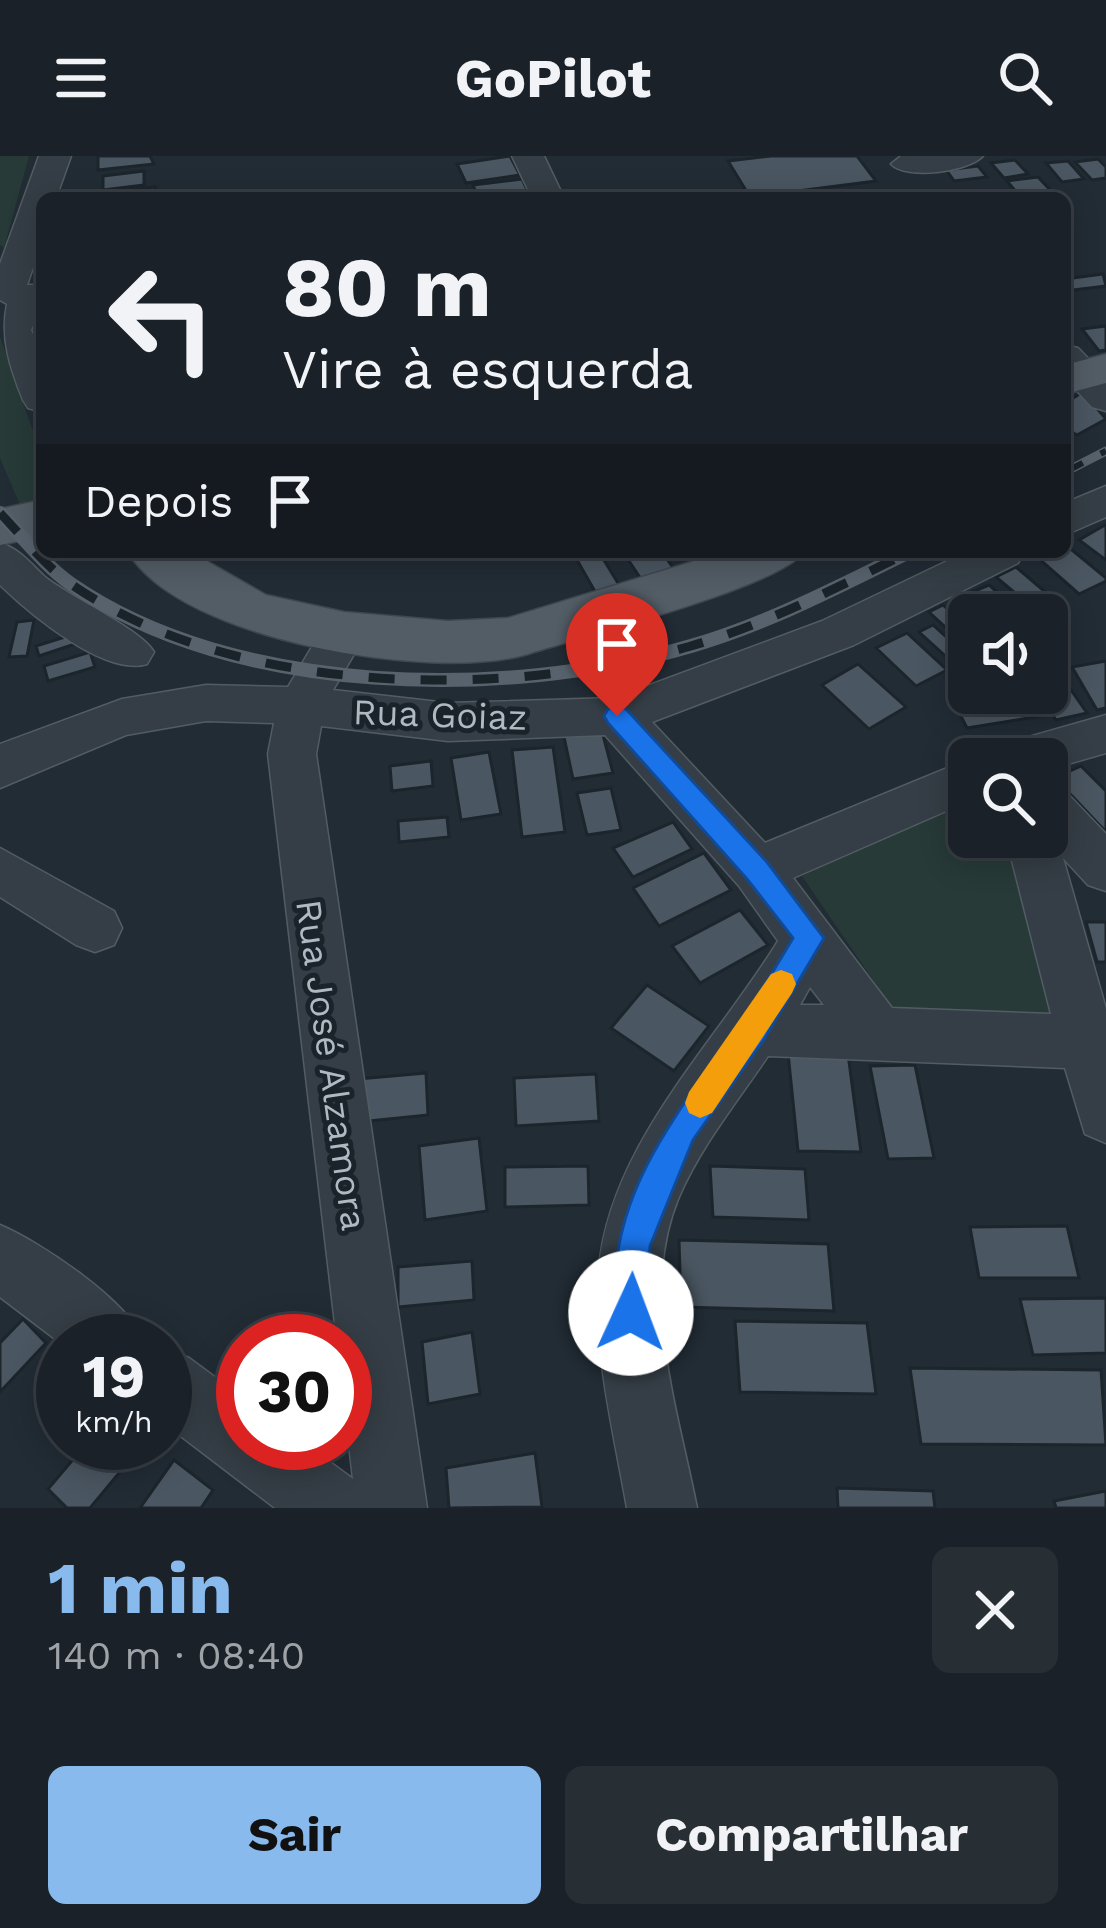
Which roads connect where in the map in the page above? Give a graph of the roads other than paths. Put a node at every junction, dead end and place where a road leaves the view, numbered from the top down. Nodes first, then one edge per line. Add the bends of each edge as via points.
1 (55, 156) edge
2 (68, 156) edge
3 (528, 156) edge
4 (967, 156) edge
5 (904, 160) edge
6 (48, 192) edge
7 (67, 192) edge
8 (545, 192) edge
9 (930, 192) edge
10 (31, 285) edge
11 (36, 385) edge
12 (1106, 500) edge
13 (1071, 518) edge
14 (36, 519) edge
15 (0, 527) edge
16 (0, 558) edge
17 (162, 558) edge
18 (991, 558) edge
19 (718, 563) edge
20 (344, 632) junction
21 (131, 652) dead end
22 (301, 705) junction
23 (617, 716) junction
24 (1106, 734) edge
25 (1068, 745) edge
26 (0, 768) edge
27 (948, 788) edge
28 (1068, 828) edge
29 (1038, 858) edge
30 (1106, 869) edge
31 (0, 870) edge
32 (757, 870) junction
33 (95, 928) dead end
34 (810, 938) junction
35 (754, 1028) junction
36 (878, 1035) junction
37 (1089, 1042) junction
38 (1106, 1114) edge
39 (0, 1257) edge
40 (75, 1314) edge
41 (282, 1470) edge
42 (333, 1508) edge
43 (392, 1508) edge
44 (662, 1508) edge

1 - 6 street
2 - 7 street
3 - 8 street
4 - 5 street
5 - 9 street
10 - 11 street via 13,329
12 - 13 street
14 - 15 main road
16 - 21 street via 61,614
17 - 20 main road via 252,612
18 - 23 street, Rua Goiaz via 838,633
19 - 20 main road via 508,639
20 - 22 street, Rua José Alzamora
22 - 23 street, Rua Goiaz via 448,722
22 - 26 street, Rua Goiaz via 206,703 122,717
22 - 43 street, Rua José Alzamora via 292,754 296,799
23 - 32 street
24 - 25 street
27 - 32 street
28 - 30 street
29 - 37 street
31 - 33 street
32 - 34 street
34 - 35 street
34 - 36 street
35 - 36 street
35 - 44 street via 682,1129 633,1246 631,1313
36 - 37 street
37 - 38 street
39 - 40 street
41 - 42 street

